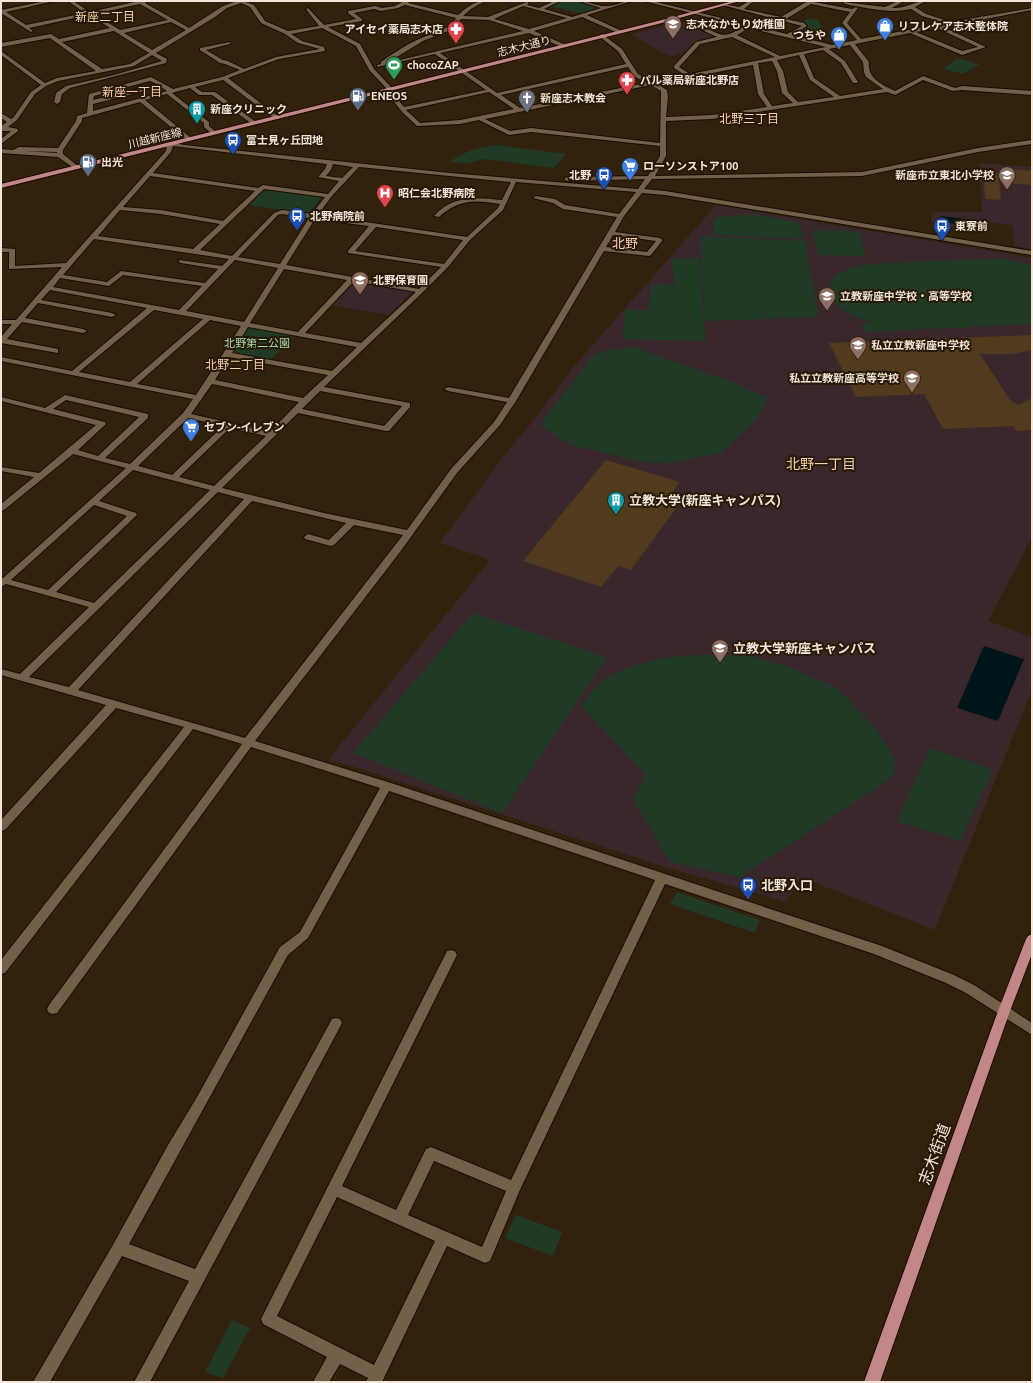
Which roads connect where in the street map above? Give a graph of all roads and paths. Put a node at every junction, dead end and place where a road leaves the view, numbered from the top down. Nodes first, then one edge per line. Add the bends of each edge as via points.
1 (52, 1) edge
2 (70, 1) edge
3 (483, 1) edge
4 (532, 1) edge
5 (558, 1) edge
6 (581, 1) edge
7 (630, 1) edge
8 (646, 1) edge
9 (674, 1) edge
10 (738, 1) edge
11 (752, 1) edge
12 (836, 1) edge
13 (902, 1) edge
14 (924, 1) edge
15 (144, 2) edge
16 (239, 2) edge
17 (406, 2) edge
18 (1026, 2) dead end
19 (523, 5) junction
20 (724, 5) junction
21 (664, 6) junction
22 (857, 6) junction
23 (912, 7) junction
24 (308, 8) dead end
25 (607, 8) junction
26 (1032, 8) edge
27 (740, 9) junction
28 (886, 9) junction
29 (540, 10) junction
30 (2, 11) edge
31 (853, 11) junction
32 (90, 13) junction
33 (696, 13) junction
34 (582, 15) junction
35 (459, 17) junction
36 (572, 18) junction
37 (489, 19) junction
38 (782, 19) junction
39 (172, 20) junction
40 (728, 21) junction
41 (958, 22) junction
42 (951, 24) junction
43 (322, 26) junction
44 (748, 26) junction
45 (937, 26) junction
46 (25, 27) junction
47 (115, 29) junction
48 (189, 30) junction
49 (529, 30) junction
50 (911, 31) junction
51 (120, 32) junction
52 (620, 32) junction
53 (978, 32) dead end
54 (287, 33) junction
55 (733, 35) junction
56 (602, 36) junction
57 (787, 36) junction
58 (720, 37) junction
59 (36, 38) junction
60 (59, 41) junction
61 (860, 41) junction
62 (228, 43) dead end
63 (852, 43) junction
64 (1, 46) edge
65 (564, 46) junction
66 (835, 47) junction
67 (825, 49) junction
68 (435, 52) junction
69 (857, 52) junction
70 (1, 53) edge
71 (153, 54) junction
72 (801, 54) junction
73 (781, 58) junction
74 (774, 59) junction
75 (755, 63) junction
76 (629, 65) junction
77 (379, 66) junction
78 (371, 69) junction
79 (243, 70) junction
80 (464, 71) junction
81 (102, 72) junction
82 (690, 76) junction
83 (224, 78) junction
84 (855, 82) dead end
85 (652, 84) junction
86 (44, 85) junction
87 (191, 86) junction
88 (390, 89) junction
89 (491, 90) junction
90 (888, 90) junction
91 (170, 91) junction
92 (1032, 93) edge
93 (498, 94) junction
94 (840, 98) junction
95 (140, 99) junction
96 (57, 102) dead end
97 (797, 104) junction
98 (314, 108) joint
99 (771, 108) junction
100 (403, 109) junction
101 (519, 110) junction
102 (90, 113) junction
103 (1, 115) edge
104 (277, 118) junction
105 (480, 118) junction
106 (663, 119) junction
107 (11, 122) junction
108 (254, 123) junction
109 (2, 128) edge
110 (214, 133) junction
111 (189, 139) junction
112 (1, 142) edge
113 (1032, 142) edge
114 (170, 144) junction
115 (663, 145) junction
116 (1, 151) edge
117 (60, 152) junction
118 (331, 162) junction
119 (358, 165) junction
120 (77, 168) junction
121 (148, 174) junction
122 (650, 178) junction
123 (343, 180) junction
124 (514, 181) junction
125 (560, 184) junction
126 (1, 186) edge
127 (260, 190) junction
128 (640, 190) junction
129 (329, 196) junction
130 (536, 198) dead end
131 (502, 202) junction
132 (119, 208) junction
133 (314, 216) junction
134 (437, 216) dead end
135 (621, 216) junction
136 (225, 223) junction
137 (374, 225) junction
138 (612, 233) junction
139 (92, 237) junction
140 (468, 239) junction
141 (602, 249) junction
142 (1, 250) edge
143 (195, 251) junction
144 (1032, 253) edge
145 (234, 258) junction
146 (181, 261) dead end
147 (68, 265) junction
148 (282, 266) junction
149 (446, 266) junction
150 (222, 268) junction
151 (58, 276) junction
152 (353, 278) junction
153 (206, 285) junction
154 (48, 288) junction
155 (421, 291) junction
156 (36, 301) junction
157 (153, 307) junction
158 (182, 312) junction
159 (112, 315) dead end
160 (210, 317) junction
161 (19, 321) junction
162 (1, 322) edge
163 (245, 324) junction
164 (83, 331) dead end
165 (300, 334) junction
166 (2, 340) edge
167 (363, 346) junction
168 (55, 351) dead end
169 (227, 354) junction
170 (1, 359) edge
171 (74, 373) junction
172 (333, 374) junction
173 (210, 380) junction
174 (132, 384) junction
175 (318, 388) junction
176 (448, 389) dead end
177 (198, 398) junction
178 (1, 399) edge
179 (305, 400) junction
180 (512, 401) junction
181 (46, 410) junction
182 (295, 410) junction
183 (186, 415) junction
184 (228, 425) junction
185 (272, 435) junction
186 (72, 451) junction
187 (100, 458) junction
188 (133, 466) junction
189 (1, 469) edge
190 (40, 476) junction
191 (174, 477) junction
192 (216, 488) junction
193 (251, 497) junction
194 (92, 502) junction
195 (1, 508) edge
196 (352, 522) junction
197 (408, 533) junction
198 (308, 537) dead end
199 (2, 582) edge
200 (50, 593) junction
201 (95, 606) junction
202 (1, 672) edge
203 (23, 677) junction
204 (71, 691) junction
205 (114, 703) junction
206 (191, 725) junction
207 (249, 742) junction
208 (387, 786) junction
209 (1, 827) edge
210 (662, 878) junction
211 (1032, 939) edge
212 (451, 955) dead end
213 (1, 969) edge
214 (53, 1009) dead end
215 (1004, 1011) junction
216 (336, 1023) dead end
217 (1032, 1030) edge
218 (514, 1188) junction
219 (334, 1189) junction
220 (400, 1217) junction
221 (444, 1237) junction
222 (119, 1248) junction
223 (198, 1277) junction
224 (336, 1354) junction
225 (376, 1378) edge
226 (41, 1382) edge
227 (142, 1382) edge
228 (321, 1382) edge
229 (872, 1382) edge

1 - 30 street
2 - 32 street
3 - 35 street
4 - 19 street
5 - 29 street
6 - 25 street
7 - 25 street
8 - 21 street
9 - 21 street
10 - 20 main road, 志木大通り
11 - 27 street
12 - 22 street
13 - 28 street
14 - 23 street
15 - 32 street
15 - 39 street
16 - 48 street via 225,6
16 - 54 street via 252,6 263,22
17 - 35 street
17 - 43 street via 381,10 375,7 350,12 360,20
18 - 26 street
19 - 29 street
19 - 37 street
20 - 27 street
20 - 33 main road, 志木大通り
21 - 33 street
22 - 28 street
22 - 31 street
23 - 28 street via 900,10
23 - 42 street via 924,15
24 - 43 street
25 - 34 street
26 - 41 street
27 - 38 street
29 - 36 street
30 - 46 street
31 - 38 street via 810,2
31 - 61 street via 844,23
32 - 46 street
32 - 47 street
33 - 40 street
33 - 52 main road, 志木大通り
34 - 36 street
34 - 52 street
35 - 37 street
35 - 77 street via 451,28 421,40
36 - 49 street
37 - 49 street
38 - 57 street via 805,26
39 - 48 street
39 - 51 street
40 - 44 street
40 - 58 street via 704,29
41 - 42 street
41 - 53 street
42 - 45 street
43 - 54 street
43 - 78 street via 362,48
44 - 55 street
44 - 57 street
45 - 50 street
45 - 50 street via 985,46 962,53
46 - 59 street via 37,36
47 - 51 street
47 - 60 street
48 - 71 street
49 - 65 street
49 - 68 street
50 - 61 street
51 - 71 street
52 - 56 main road, 志木大通り
54 - 79 street via 300,42 323,50 278,58
55 - 58 street
55 - 73 street
56 - 65 main road, 志木大通り
56 - 76 street via 620,50
57 - 66 street
58 - 82 street via 698,43 676,67
59 - 60 street via 51,36
59 - 64 street
60 - 81 street
61 - 63 street
62 - 79 street via 202,49 222,62
63 - 66 street
63 - 69 street
65 - 80 main road, 志木大通り
66 - 67 street
66 - 69 street
67 - 72 street
67 - 84 street via 843,62
68 - 77 street
68 - 80 street
69 - 90 street via 866,62 864,68 867,75
70 - 86 street
71 - 81 street via 132,65
71 - 96 street via 166,60 68,87 59,93
72 - 73 street
72 - 94 street via 812,79
73 - 74 street
74 - 75 street
74 - 97 street via 780,71 785,93
75 - 82 street
75 - 99 street via 762,94
76 - 85 street via 636,75
76 - 93 street
77 - 78 street
78 - 88 street
79 - 83 street
80 - 88 main road, 志木大通り
80 - 89 street
81 - 86 street via 57,80
82 - 85 street
83 - 87 street
83 - 104 street
85 - 101 street
85 - 106 street via 664,90
86 - 107 street via 33,93
87 - 91 street
87 - 108 street via 201,94 213,93
88 - 98 main road, 志木大通り
88 - 100 street via 390,93
89 - 93 street
89 - 100 street
90 - 92 street via 895,93 923,78 955,90 962,88
90 - 94 street
91 - 95 street
91 - 102 street via 161,85 90,103
91 - 110 street via 207,123 206,126
93 - 101 street
94 - 97 street
95 - 102 street
95 - 111 street
97 - 99 street
98 - 104 main road, 川越新座線
99 - 106 street via 712,117
100 - 105 street via 419,125
101 - 105 street
102 - 117 street via 79,118
103 - 107 street
104 - 108 main road, 川越新座線
105 - 115 street via 509,133 531,130
106 - 115 street
107 - 109 street
108 - 110 main road, 川越新座線
109 - 112 street via 16,130
110 - 111 main road, 川越新座線
111 - 114 main road, 川越新座線
113 - 122 street via 984,148 862,174
114 - 118 street
114 - 120 main road, 川越新座線
114 - 121 street via 169,151
115 - 122 street via 663,156
116 - 117 street via 14,152 19,149
117 - 120 street
118 - 119 street
118 - 123 street via 321,177
119 - 123 street
119 - 124 street
120 - 126 main road, 川越新座線
121 - 127 street
121 - 132 street
122 - 125 street via 572,179
122 - 128 street
123 - 129 street
124 - 125 street
124 - 131 street
125 - 128 street
127 - 129 street via 266,187
127 - 136 street
128 - 135 street
128 - 144 street
129 - 133 street
130 - 135 street via 555,201 563,207
131 - 134 street via 472,199 458,201 451,203
131 - 140 street via 501,209
132 - 136 street
132 - 139 street
133 - 137 street
133 - 145 street via 282,212 276,214
133 - 148 street
135 - 138 street
136 - 143 street
137 - 140 street
137 - 149 street via 350,252
138 - 141 street
138 - 141 street via 660,240 649,254
139 - 143 street
139 - 147 street
140 - 149 street
141 - 180 street
142 - 147 street via 13,250 10,268
143 - 145 street
145 - 148 street
145 - 150 street
146 - 150 street
147 - 151 street
148 - 152 street
148 - 163 street
149 - 155 street
150 - 153 street
151 - 153 street via 109,284 120,273
151 - 154 street
152 - 155 street
152 - 165 street
153 - 158 street
154 - 156 street
154 - 157 street
155 - 167 street
156 - 159 street
156 - 161 street
157 - 158 street
157 - 171 street
158 - 160 street
160 - 163 street
160 - 174 street
161 - 162 street
161 - 164 street
161 - 166 street
163 - 165 street
163 - 169 street
165 - 167 street
166 - 168 street
167 - 172 street
169 - 172 street
169 - 173 street
170 - 171 street
171 - 174 street
172 - 175 street
173 - 177 street
173 - 179 street
174 - 177 street
175 - 179 street
175 - 182 street via 407,404 386,429
176 - 180 street
177 - 183 street
178 - 181 street
179 - 182 street
180 - 197 street via 497,423 454,471
181 - 186 street via 102,424
181 - 187 street via 65,397 145,416
182 - 185 street
183 - 184 street
183 - 188 street
184 - 185 street
184 - 191 street
185 - 192 street
186 - 187 street
186 - 190 street
187 - 188 street
188 - 191 street
188 - 194 street
189 - 190 street
190 - 195 street
191 - 192 street
192 - 193 street
192 - 201 street
193 - 196 street
193 - 204 street
194 - 199 street
194 - 200 street via 133,515
196 - 197 street
196 - 198 street via 331,543
197 - 207 street via 398,550
199 - 200 street
200 - 201 street
201 - 203 street
202 - 203 street
203 - 204 street
204 - 205 street
205 - 206 street
205 - 209 street
206 - 207 street
206 - 213 street
207 - 208 street
207 - 214 street
208 - 210 street
208 - 222 street via 304,935 284,951
210 - 215 street via 920,966 970,988
210 - 218 street
211 - 215 main road, 志木街道
212 - 219 street
215 - 217 street
215 - 229 main road, 志木街道
216 - 223 street
218 - 220 street via 431,1153
218 - 221 street via 486,1256
219 - 220 street
219 - 224 street via 268,1319
220 - 221 street
221 - 225 street
222 - 223 street
222 - 226 street
223 - 227 street
224 - 225 street
224 - 228 street

